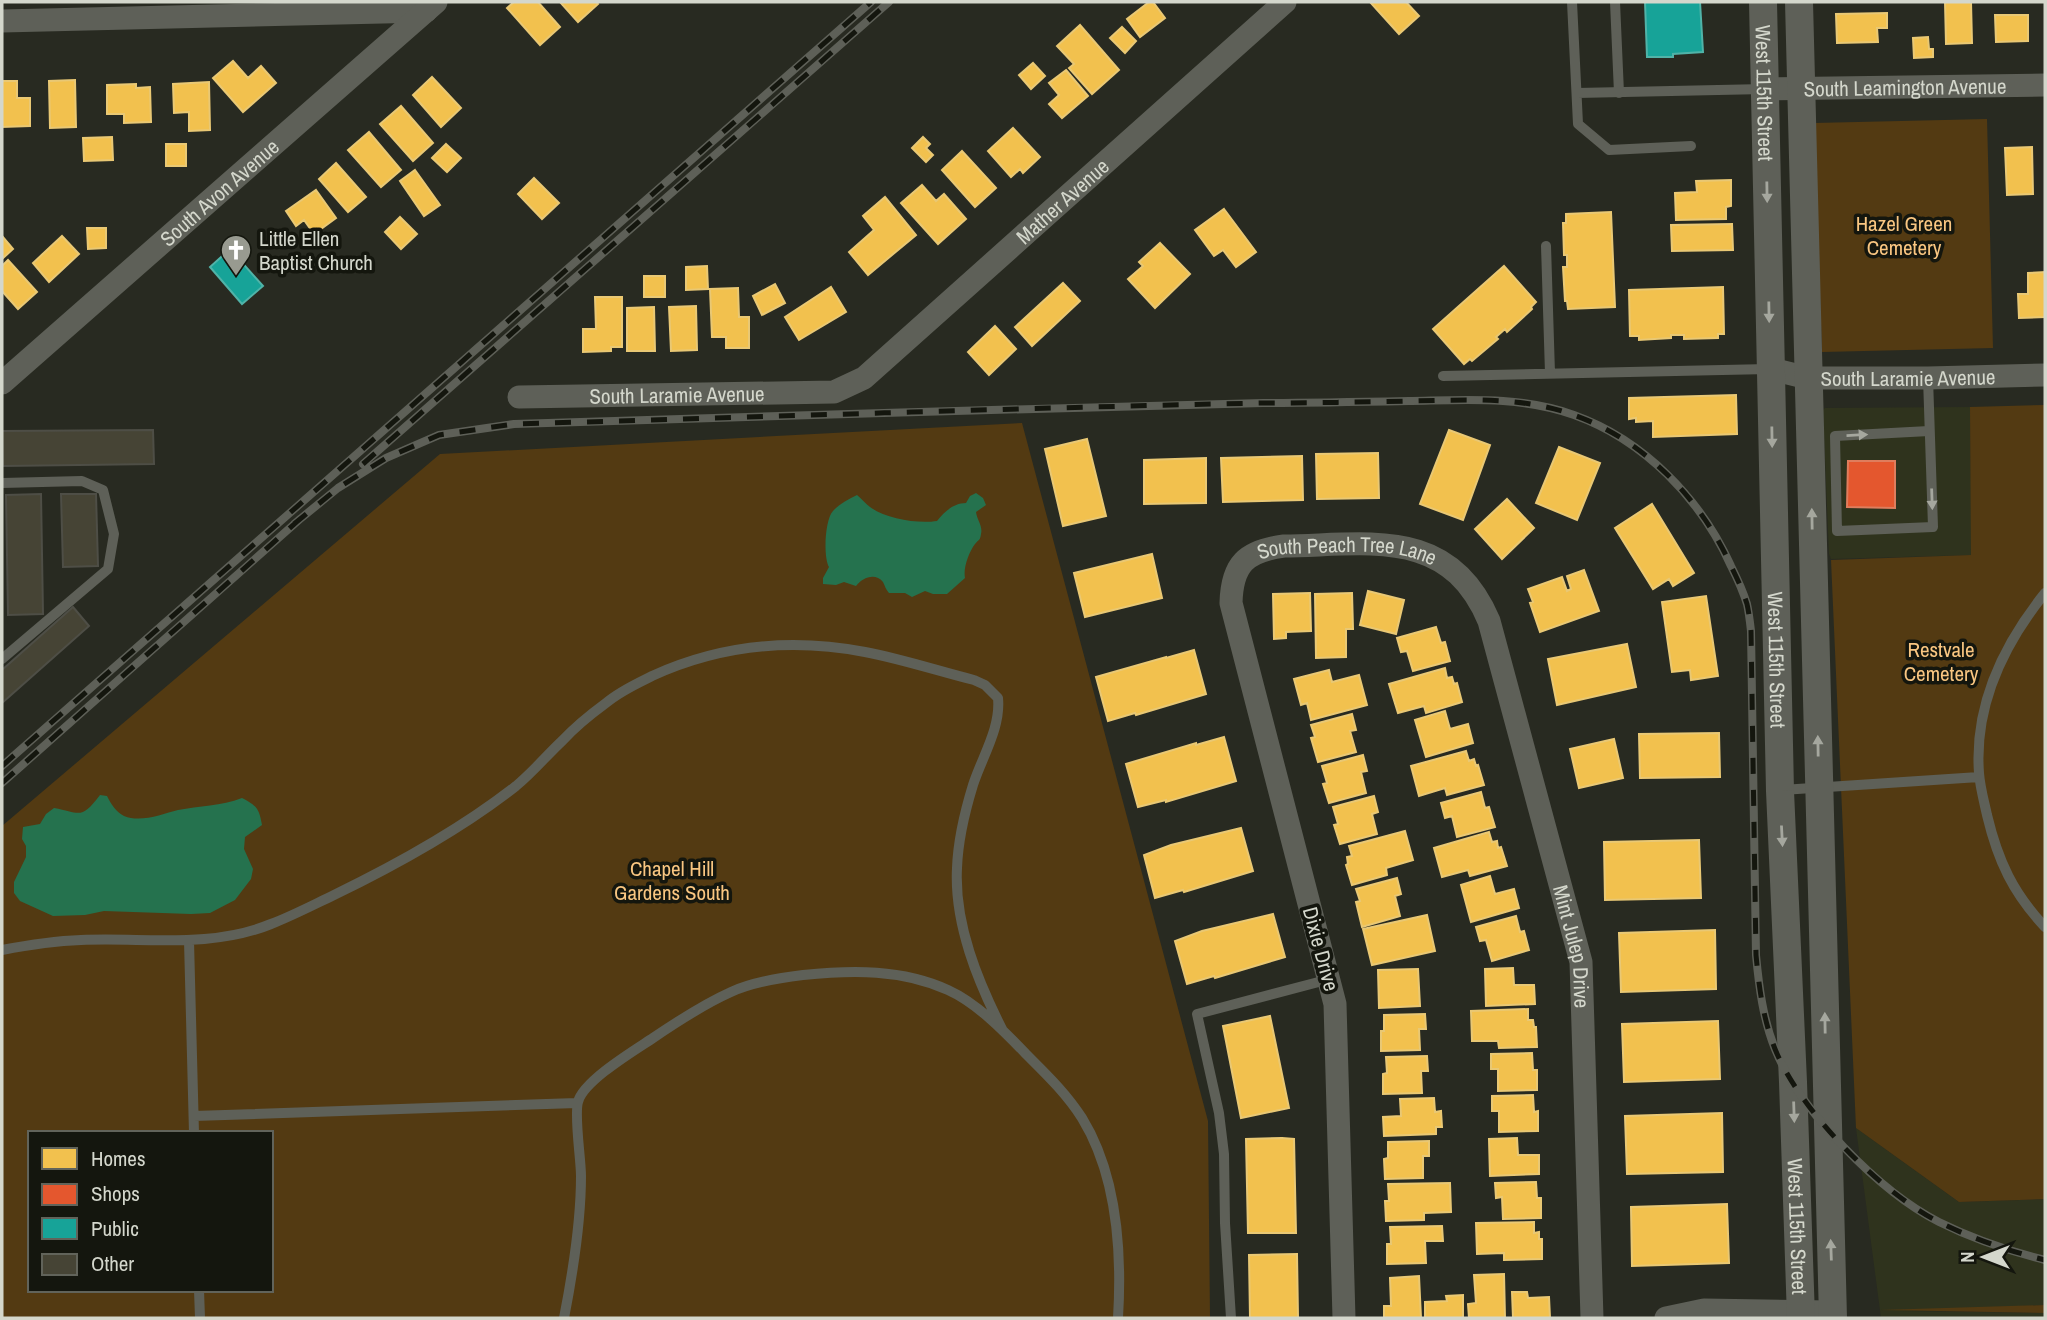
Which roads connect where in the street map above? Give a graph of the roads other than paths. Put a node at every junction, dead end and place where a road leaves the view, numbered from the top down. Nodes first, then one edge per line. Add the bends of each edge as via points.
1 (1285, 2) edge
2 (1572, 2) edge
3 (1615, 2) edge
4 (1763, 2) edge
5 (1799, 2) edge
6 (431, 6) edge
7 (2, 21) edge
8 (2045, 85) edge
9 (1801, 88) junction
10 (1765, 89) junction
11 (1577, 93) junction
12 (1619, 93) junction
13 (1691, 146) dead end
14 (1546, 246) dead end
15 (1771, 369) junction
16 (1550, 373) junction
17 (2045, 375) edge
18 (1443, 376) dead end
19 (1808, 378) junction
20 (1928, 378) junction
21 (2, 383) edge
22 (834, 392) joint
23 (519, 397) dead end
24 (1929, 431) junction
25 (2, 483) edge
26 (1231, 590) joint
27 (1473, 591) joint
28 (2045, 593) edge
29 (2, 659) edge
30 (1979, 776) junction
31 (1819, 787) junction
32 (1780, 791) junction
33 (2045, 927) edge
34 (189, 941) junction
35 (2, 950) edge
36 (1329, 979) junction
37 (1003, 1031) junction
38 (578, 1103) junction
39 (194, 1116) junction
40 (194, 1131) edge
41 (199, 1292) edge
42 (1801, 1315) edge
43 (1833, 1315) edge
44 (200, 1318) edge
45 (564, 1318) edge
46 (1118, 1318) edge
47 (1231, 1318) edge
48 (1344, 1318) edge
49 (1592, 1318) edge
50 (1666, 1318) edge

1 - 22 street, Mather Avenue via 864,378
2 - 11 lane
3 - 12 lane
4 - 10 street, West 115th Street
5 - 9 street, West 115th Street
6 - 7 street
6 - 21 street, South Avon Avenue
8 - 9 street, South Leamington Avenue
9 - 10 street, South Leamington Avenue
9 - 19 street, West 115th Street
10 - 12 lane
10 -> 15 street, West 115th Street
11 - 12 lane
11 - 13 lane via 1578,124 1609,150
14 - 16 lane
15 - 16 lane
15 - 19 street, South Laramie Avenue
15 -> 32 street, West 115th Street
16 - 18 lane
17 - 20 street, South Laramie Avenue
19 - 20 street, South Laramie Avenue
31 -> 19 street, West 115th Street
20 - 24 lane
22 - 23 street, South Laramie Avenue
24 -> 24 lane via 1933,527 1837,531 1835,436
25 - 29 lane via 82,481 103,489 114,534 108,569
26 - 27 street, South Peach Tree Lane via 1242,562 1268,548 1396,545 1433,557
26 - 36 street, Dixie Drive via 1233,615
27 - 49 street, Mint Julep Drive via 1489,621 1581,961
28 - 30 lane via 2023,620 1983,707
30 - 31 lane
30 - 33 lane via 1998,857 2028,908
31 - 32 lane
43 -> 31 street, West 115th Street
32 -> 42 street, West 115th Street
34 - 35 lane via 81,940
34 - 37 lane via 269,925 436,842 519,784 607,702 672,667 724,651 776,645 836,647 974,680 998,698 998,718 966,810 957,870 962,921 972,956
34 - 39 lane
36 - 47 lane via 1196,1014 1224,1154
36 - 48 street, Dixie Drive via 1337,1020
37 - 38 lane via 951,991 928,982 869,971 779,978 732,991 677,1022 604,1072 586,1088
37 - 46 lane via 1055,1082 1096,1147 1115,1228
38 - 39 lane
38 - 45 lane via 580,1206
39 - 40 lane
41 - 44 lane
42 - 43 street
42 - 50 street via 1704,1310

